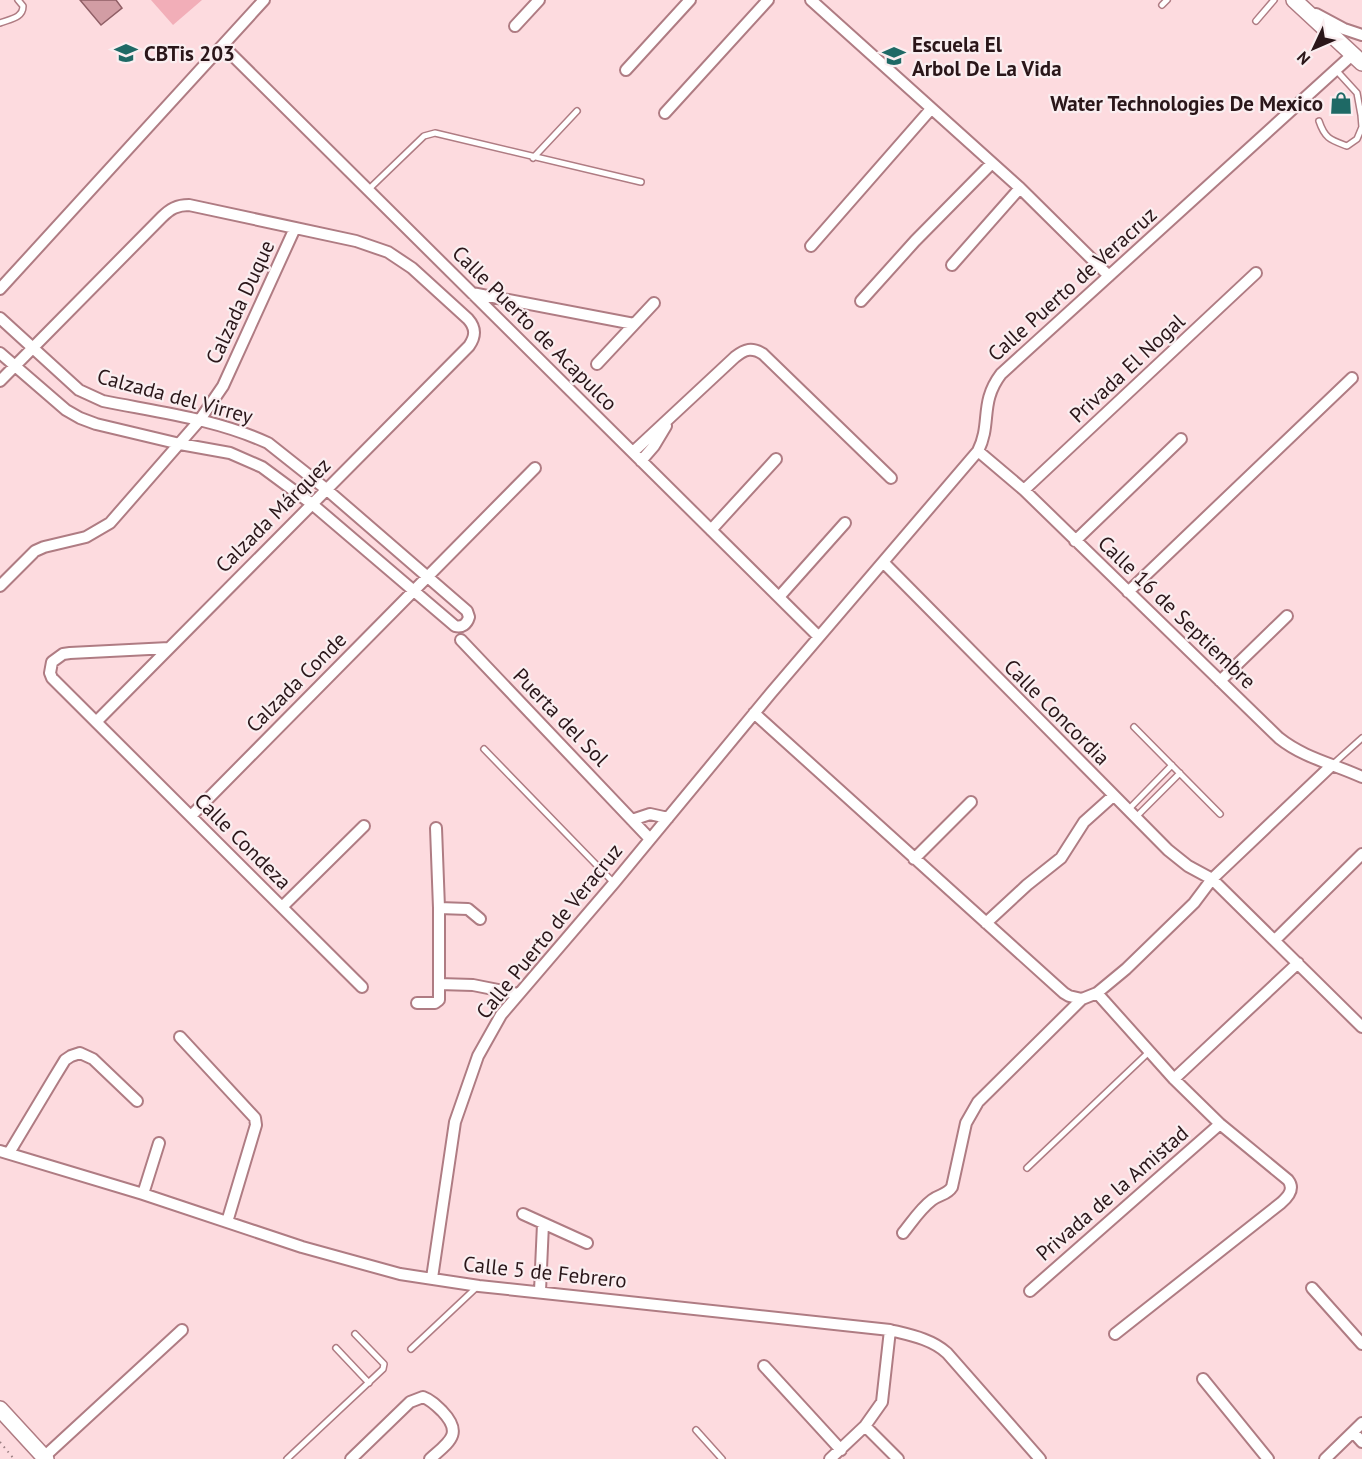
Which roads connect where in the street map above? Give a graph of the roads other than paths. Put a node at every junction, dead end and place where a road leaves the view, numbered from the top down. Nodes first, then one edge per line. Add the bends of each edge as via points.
1 (18, 0) edge
2 (264, 0) edge
3 (539, 0) edge
4 (690, 0) edge
5 (768, 0) edge
6 (811, 0) edge
7 (1167, 0) edge
8 (1274, 0) edge
9 (1296, 2) edge
10 (1162, 5) dead end
11 (1256, 21) dead end
12 (0, 23) edge
13 (515, 26) dead end
14 (1362, 35) edge
15 (223, 46) junction
16 (1357, 59) edge
17 (626, 70) dead end
18 (1336, 70) junction
19 (1359, 91) edge
20 (931, 109) junction
21 (577, 111) dead end
22 (665, 113) dead end
23 (1361, 115) edge
24 (1319, 121) dead end
25 (533, 158) junction
26 (992, 164) junction
27 (641, 183) dead end
28 (1020, 188) junction
29 (368, 190) junction
30 (295, 228) junction
31 (811, 246) dead end
32 (952, 265) dead end
33 (1256, 273) dead end
34 (1109, 276) junction
35 (0, 289) edge
36 (472, 293) junction
37 (861, 301) dead end
38 (654, 303) dead end
39 (0, 318) edge
40 (634, 324) junction
41 (32, 347) junction
42 (0, 353) edge
43 (597, 364) dead end
44 (14, 366) junction
45 (1352, 378) dead end
46 (0, 381) edge
47 (200, 421) junction
48 (669, 421) junction
49 (1181, 439) dead end
50 (180, 444) junction
51 (633, 452) junction
52 (978, 452) junction
53 (776, 459) dead end
54 (641, 461) junction
55 (535, 468) dead end
56 (891, 478) dead end
57 (326, 489) junction
58 (1024, 490) junction
59 (312, 504) junction
60 (845, 523) dead end
61 (711, 530) junction
62 (1076, 540) junction
63 (883, 562) junction
64 (428, 576) junction
65 (0, 586) edge
66 (414, 590) junction
67 (1128, 592) junction
68 (779, 597) junction
69 (1287, 616) dead end
70 (819, 637) junction
71 (461, 640) dead end
72 (169, 648) junction
73 (1220, 681) junction
74 (754, 713) junction
75 (96, 722) junction
76 (1134, 727) dead end
77 (1362, 738) edge
78 (484, 749) dead end
79 (1172, 765) junction
80 (1332, 765) junction
81 (1180, 773) junction
82 (1362, 777) edge
83 (1113, 796) junction
84 (971, 802) dead end
85 (1132, 814) junction
86 (1220, 814) dead end
87 (191, 816) junction
88 (668, 818) junction
89 (632, 820) junction
90 (364, 826) dead end
91 (436, 828) dead end
92 (650, 839) junction
93 (1362, 854) edge
94 (914, 859) junction
95 (1212, 879) junction
96 (614, 883) junction
97 (282, 907) junction
98 (439, 908) junction
99 (480, 919) dead end
100 (986, 923) junction
101 (1275, 940) junction
102 (1298, 963) junction
103 (439, 984) junction
104 (362, 987) dead end
105 (1097, 993) junction
106 (518, 994) junction
107 (1082, 999) junction
108 (417, 1003) dead end
109 (1362, 1027) edge
110 (180, 1037) dead end
111 (1150, 1051) junction
112 (1174, 1078) junction
113 (136, 1101) dead end
114 (1220, 1124) junction
115 (159, 1143) dead end
116 (4, 1152) edge
117 (1027, 1168) dead end
118 (143, 1194) junction
119 (523, 1214) dead end
120 (227, 1222) junction
121 (543, 1224) junction
122 (903, 1233) dead end
123 (587, 1243) dead end
124 (432, 1278) junction
125 (479, 1286) junction
126 (1312, 1288) dead end
127 (540, 1291) junction
128 (1030, 1291) dead end
129 (182, 1330) dead end
130 (890, 1330) junction
131 (355, 1334) dead end
132 (1115, 1334) dead end
133 (1362, 1344) edge
134 (336, 1348) dead end
135 (411, 1349) dead end
136 (764, 1366) dead end
137 (1203, 1379) dead end
138 (369, 1383) junction
139 (0, 1409) edge
140 (1362, 1423) edge
141 (865, 1426) junction
142 (696, 1430) dead end
143 (1353, 1432) junction
144 (1362, 1442) edge
145 (841, 1449) junction
146 (45, 1458) edge
147 (287, 1459) edge
148 (351, 1459) edge
149 (430, 1459) edge
150 (722, 1459) edge
151 (830, 1459) edge
152 (898, 1459) edge
153 (1040, 1459) edge
154 (1268, 1459) edge
155 (1325, 1459) edge

1 - 12 lane via 23,6 21,15
2 - 15 street
3 - 13 street
4 - 17 street
5 - 22 street
6 - 20 street
7 - 10 lane
8 - 11 lane
9 - 14 street
9 - 16 main road
15 - 29 street, Calle Puerto de Acapulco
15 - 35 street
16 - 18 street, Calle Puerto de Veracruz
18 - 19 lane
18 - 34 street, Calle Puerto de Veracruz
19 - 23 lane
20 - 26 street
20 - 31 street
21 - 25 lane
23 - 24 lane via 1362,128 1357,139 1347,146 1329,139
25 - 27 lane
25 - 29 lane via 435,133 424,136
26 - 28 street
26 - 37 street
28 - 32 street
28 - 34 street
29 - 36 street, Calle Puerto de Acapulco
30 - 41 street via 189,205 175,207
30 - 47 street, Calzada Duque via 223,386
30 - 57 street, Calzada Márquez via 364,243 398,257 468,319 475,333 469,346
33 - 58 street, Privada El Nogal
34 - 52 street, Calle Puerto de Veracruz via 995,381
36 - 40 street
36 - 51 street, Calle Puerto de Acapulco
38 - 40 street
39 - 41 street, Calzada del Virrey
40 - 43 street
41 - 44 street
41 - 47 street, Calzada del Virrey via 88,396
42 - 44 street, Calzada del Virrey
44 - 46 street
44 - 50 street, Calzada del Virrey via 80,418
45 - 67 street
47 - 50 street, Calzada Duque
47 - 57 street, Calzada del Virrey via 268,443
48 - 51 street
48 - 54 street
48 - 56 street via 735,357 751,349 763,354
49 - 62 street
50 - 59 street, Calzada del Virrey via 247,459
50 - 65 street, Calzada Duque via 110,523 86,537 35,551
51 - 54 street, Calle Puerto de Acapulco
52 - 58 street, Calle 16 de Septiembre
52 - 63 street, Calle Puerto de Veracruz
53 - 61 street
54 - 61 street, Calle Puerto de Acapulco
55 - 64 street, Calzada Conde
57 - 59 street, Calzada Márquez
57 - 64 street, Calzada del Virrey
58 - 62 street, Calle 16 de Septiembre
59 - 66 street, Calzada del Virrey
59 - 72 street, Calzada Márquez
60 - 68 street
61 - 68 street, Calle Puerto de Acapulco
62 - 67 street, Calle 16 de Septiembre
63 - 70 street, Calle Puerto de Veracruz
63 - 83 street, Calle Concordia
64 - 66 street, Calzada Conde
64 - 66 street, Calzada del Virrey via 467,611 465,625 455,626
66 - 87 street, Calzada Conde
67 - 73 street, Calle 16 de Septiembre
68 - 70 street, Calle Puerto de Acapulco
69 - 73 street
70 - 74 street, Calle Puerto de Veracruz
71 - 89 street, Puerta del Sol
72 - 75 street, Calzada Márquez
72 - 75 street, Calle Condeza via 69,653 52,662 52,678
73 - 80 street, Calle 16 de Septiembre via 1291,748
74 - 88 street, Calle Puerto de Veracruz
74 - 94 street
75 - 87 street, Calle Condeza
76 - 79 lane
77 - 80 lane
78 - 96 lane
79 - 81 lane
79 - 85 lane
80 - 82 street, Calle 16 de Septiembre
80 - 95 street
81 - 85 lane
81 - 86 lane
83 - 85 street, Calle Concordia
83 - 100 street via 1084,822 1061,858
84 - 94 street
85 - 95 street, Calle Concordia via 1178,858
87 - 97 street, Calle Condeza
88 - 89 street via 650,814
88 - 92 street, Calle Puerto de Veracruz
89 - 92 street, Puerta del Sol
90 - 97 street
91 - 98 street
92 - 96 street, Calle Puerto de Veracruz
93 - 101 street
94 - 100 street
95 - 101 street, Calle Concordia
95 - 105 street via 1170,927
96 - 106 street, Calle Puerto de Veracruz
97 - 104 street, Calle Condeza
98 - 99 street via 468,909
98 - 103 street
100 - 107 street via 1064,993
101 - 102 street, Calle Concordia
102 - 109 street, Calle Concordia
102 - 112 street
103 - 106 street via 467,984
103 - 108 street via 435,1003
105 - 107 street
105 - 111 street, Privada de la Amistad
106 - 124 street, Calle Puerto de Veracruz via 477,1056 459,1106
107 - 122 street via 978,1102 966,1124 952,1187 923,1208
110 - 120 street via 255,1118
111 - 112 street, Privada de la Amistad
111 - 117 lane
112 - 114 street, Privada de la Amistad
113 - 116 street, Calle 5 de Febrero via 93,1059 80,1053 71,1056
114 - 128 street, Privada de la Amistad
114 - 132 street, Privada de la Amistad via 1291,1183 1289,1194
115 - 118 street
116 - 118 street, Calle 5 de Febrero
118 - 120 street, Calle 5 de Febrero
119 - 121 street
120 - 124 street, Calle 5 de Febrero via 369,1266
121 - 123 street
121 - 127 street
124 - 125 street, Calle 5 de Febrero
125 - 127 street, Calle 5 de Febrero
125 - 135 lane
126 - 133 street
127 - 130 street, Calle 5 de Febrero
129 - 146 street
130 - 141 street via 882,1402
130 - 153 street, Calle 5 de Febrero via 941,1347
131 - 138 lane via 384,1364
134 - 138 lane
136 - 145 street
137 - 154 street
138 - 147 lane
139 - 146 main road
140 - 143 street
141 - 145 street
141 - 152 street
142 - 150 lane
143 - 144 street
143 - 155 street
145 - 151 street
148 - 149 street via 410,1401 423,1396 447,1416 454,1430 450,1441

